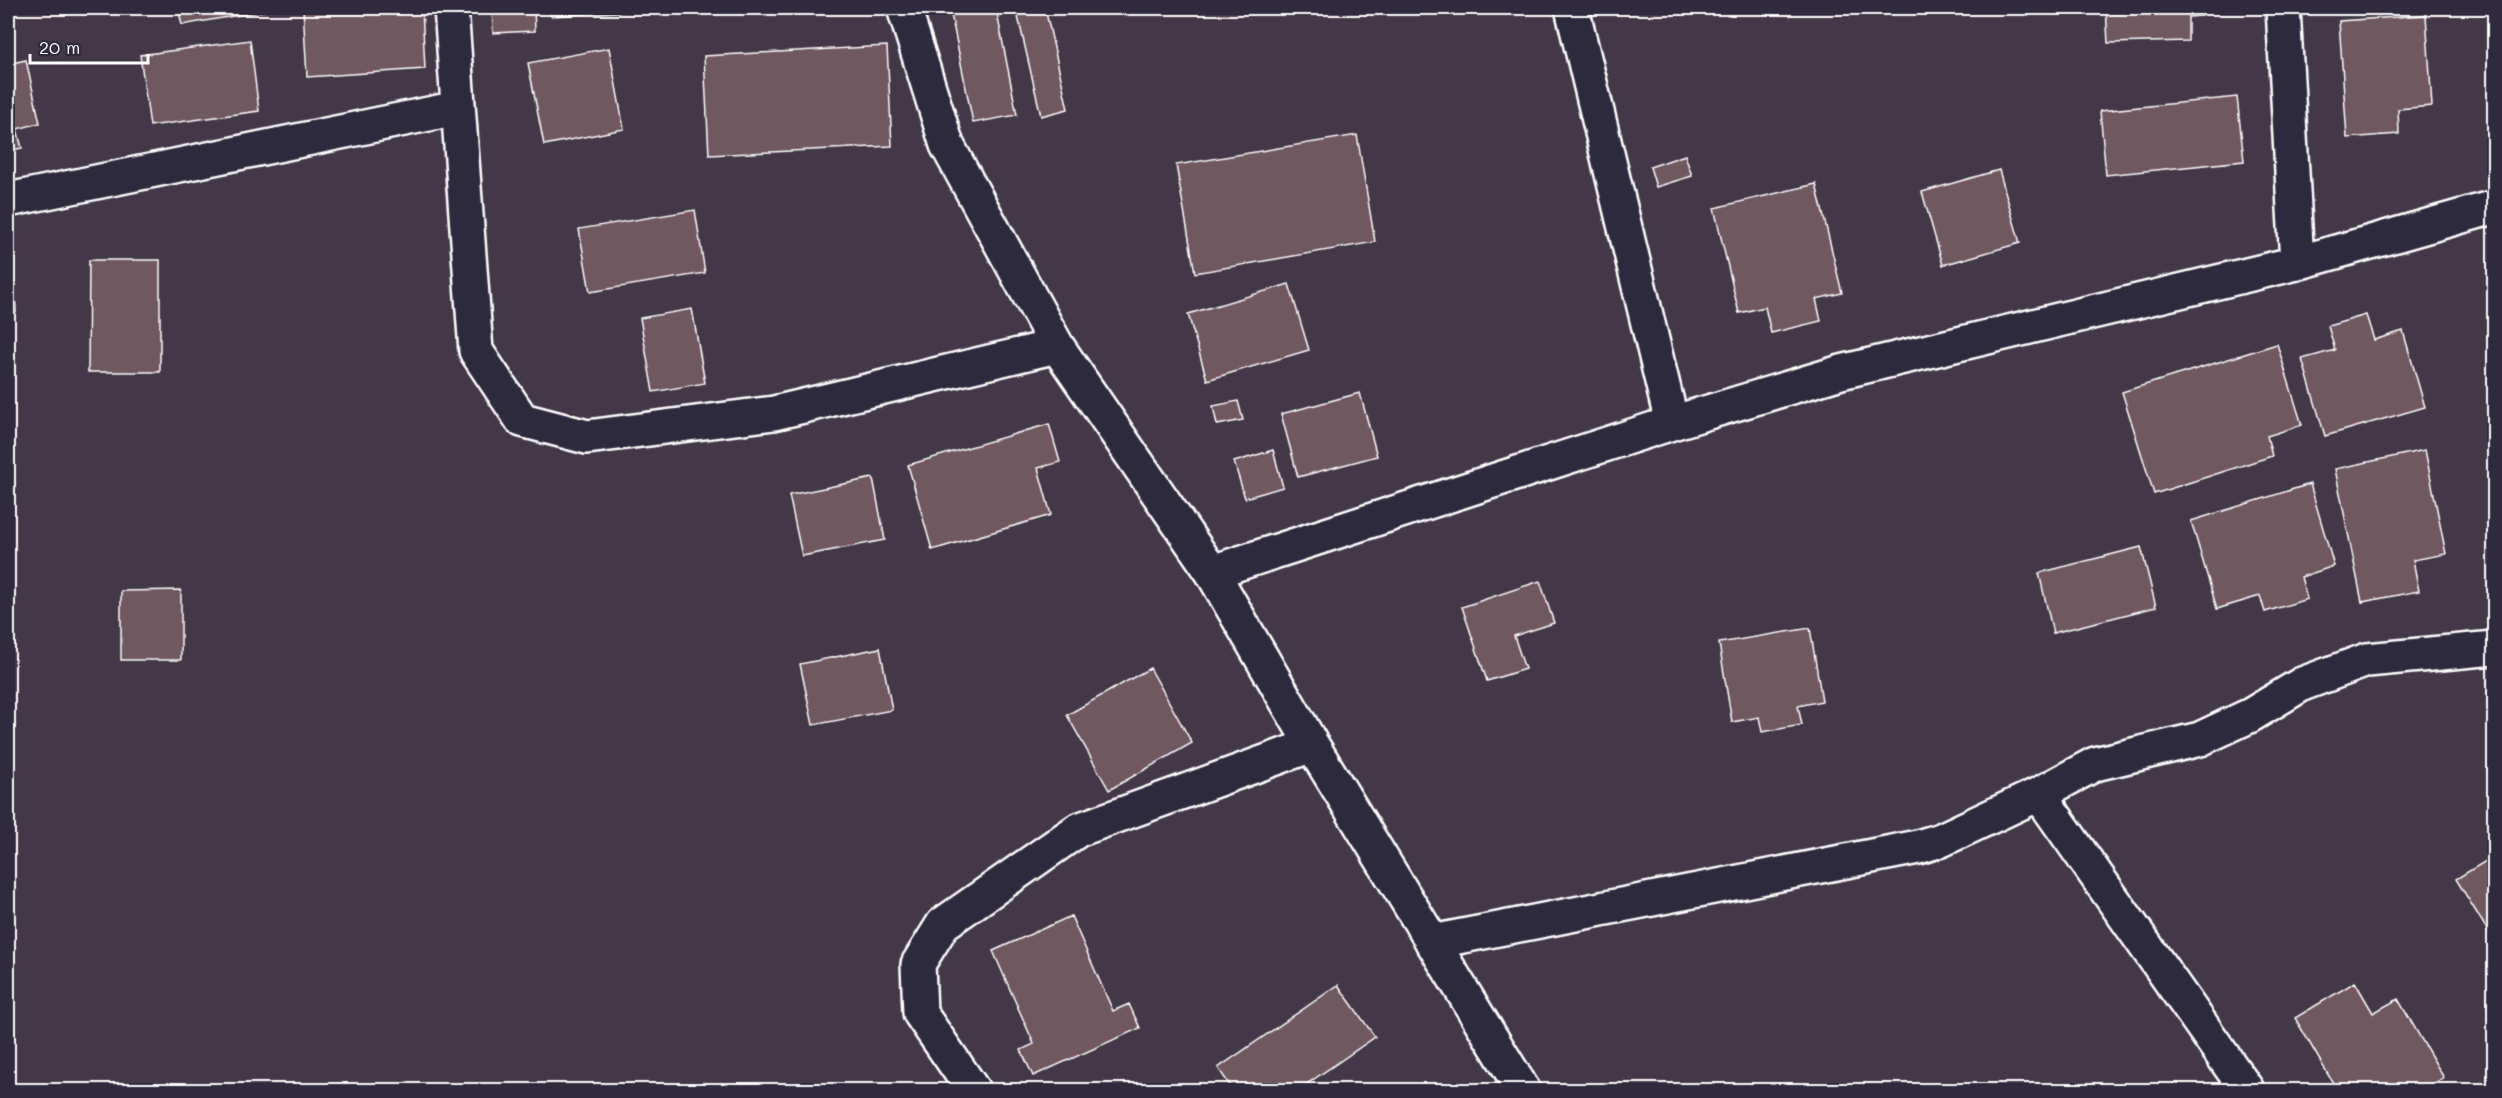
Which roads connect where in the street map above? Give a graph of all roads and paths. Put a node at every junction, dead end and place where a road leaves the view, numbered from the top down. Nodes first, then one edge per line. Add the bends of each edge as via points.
1 (452, 8) edge
2 (904, 8) edge
3 (1572, 8) edge
4 (2283, 8) edge
5 (458, 108) junction
6 (8, 200) edge
7 (2494, 207) edge
8 (2297, 263) junction
9 (1057, 346) junction
10 (1672, 423) junction
11 (1212, 572) junction
12 (2494, 648) edge
13 (1312, 745) junction
14 (2039, 794) junction
15 (1432, 942) junction
16 (973, 1090) edge
17 (1522, 1090) edge
18 (2247, 1090) edge

1 - 5 street
2 - 9 street via 947,145
3 - 10 street
4 - 8 street
5 - 6 street
5 - 9 street via 476,351 522,420 587,437 774,413
7 - 8 street
8 - 10 street via 1841,372
9 - 11 street
10 - 11 street
11 - 13 street
12 - 14 street via 2367,660 2302,684 2251,715 2200,739 2095,764
13 - 15 street
13 - 16 street via 1078,830 943,924 918,964 920,1013
14 - 15 street via 1918,847
14 - 18 street
15 - 17 street

